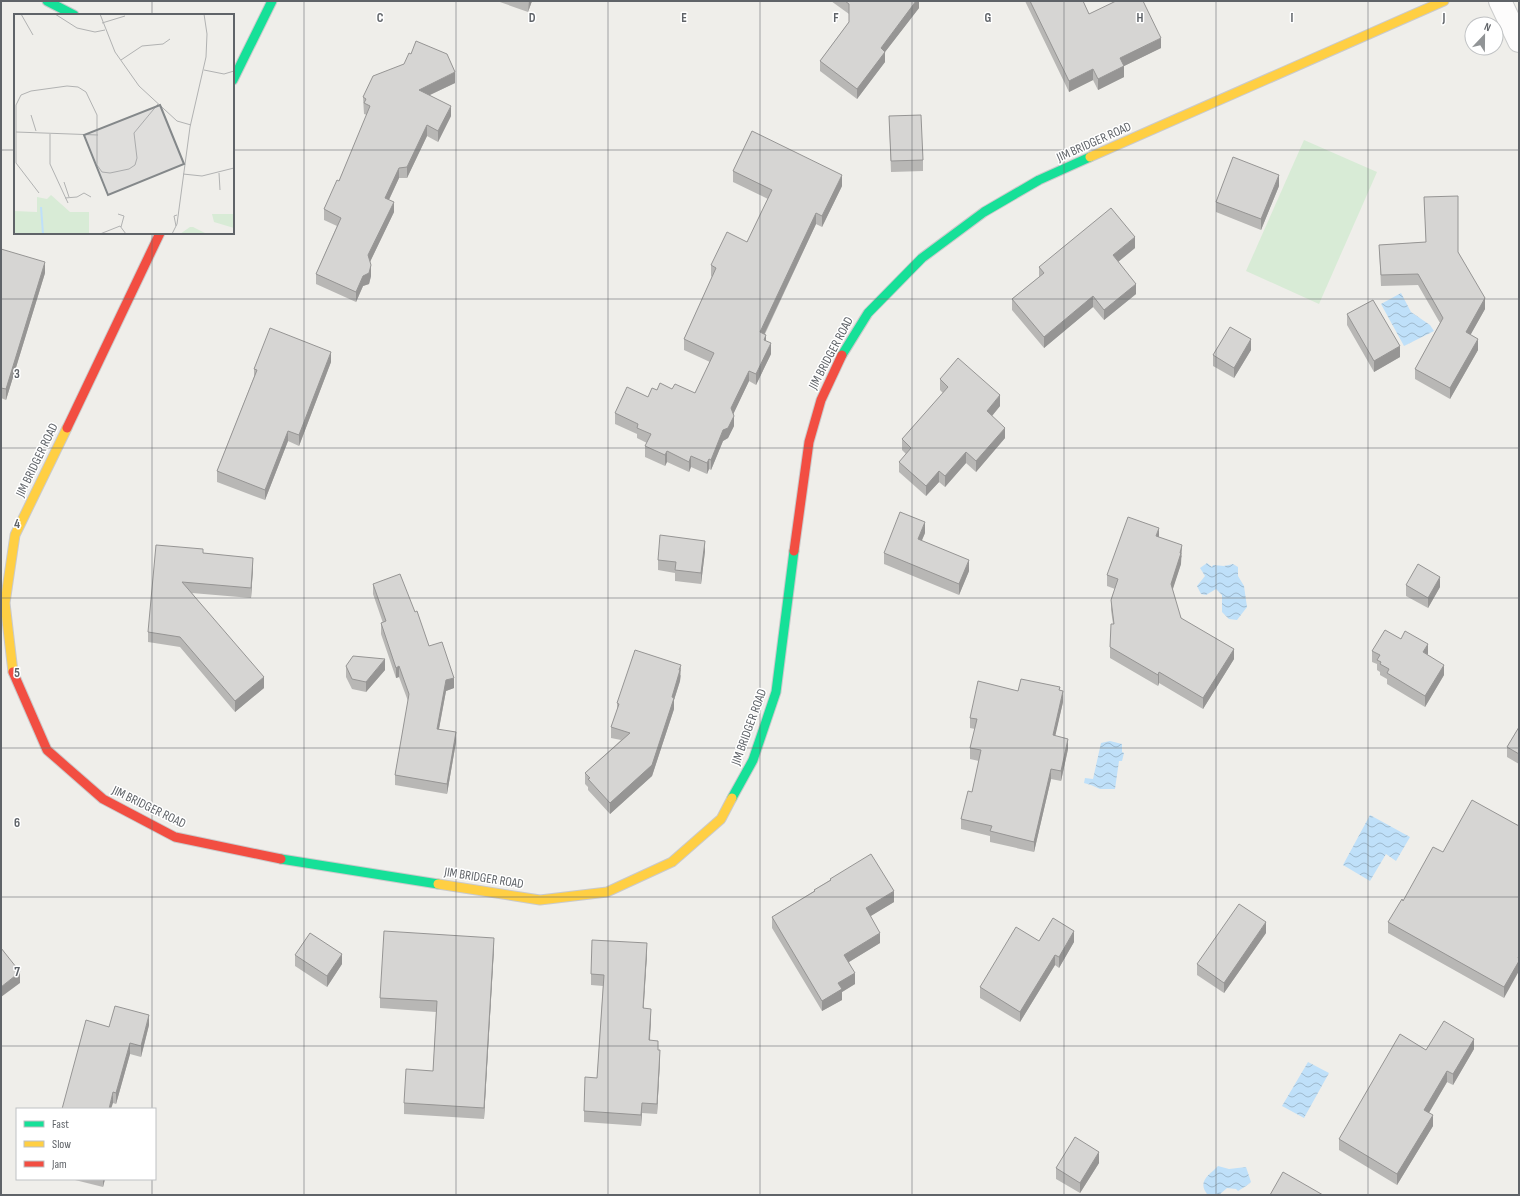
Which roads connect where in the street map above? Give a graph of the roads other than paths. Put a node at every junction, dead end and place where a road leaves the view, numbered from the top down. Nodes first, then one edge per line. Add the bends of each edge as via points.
1 (47, 1) edge
2 (272, 1) edge
3 (1444, 1) edge
4 (1500, 1) edge
5 (72, 14) edge
6 (1519, 41) edge
7 (234, 78) edge
8 (160, 234) edge

1 - 5 street
2 - 7 street
3 - 8 street, JIM BRIDGER ROAD via 1039,180 984,212 922,258 868,313 840,358 821,400 809,442 776,692 753,760 721,819 672,862 607,892 540,900 278,860 175,837 102,799 47,750 13,674 5,603 15,536
4 - 6 street

